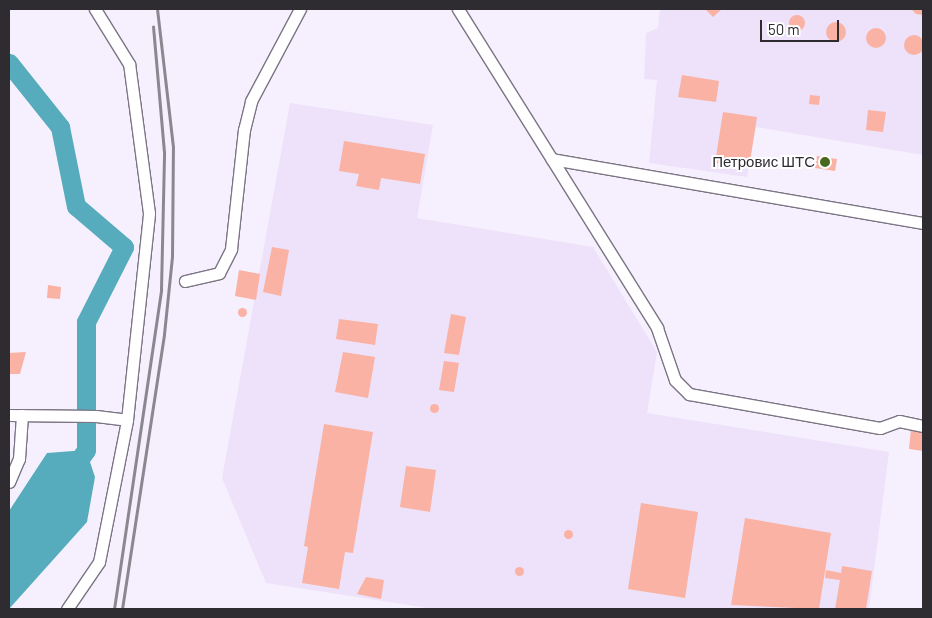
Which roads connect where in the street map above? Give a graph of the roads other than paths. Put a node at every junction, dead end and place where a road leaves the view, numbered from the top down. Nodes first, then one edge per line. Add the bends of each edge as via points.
1 (95, 9) edge
2 (300, 9) edge
3 (458, 9) edge
4 (552, 159) junction
5 (923, 222) edge
6 (185, 280) dead end
7 (9, 414) edge
8 (22, 415) junction
9 (127, 420) junction
10 (923, 426) edge
11 (9, 482) edge
12 (67, 609) edge

1 - 9 street via 129,64 149,213
2 - 6 street via 251,101 244,130 231,250 218,273
3 - 4 street
4 - 5 street
4 - 10 street via 657,328 675,380 689,394 880,428 899,421
7 - 8 street
8 - 9 street via 82,415
8 - 11 street via 19,459
9 - 12 street via 99,562

